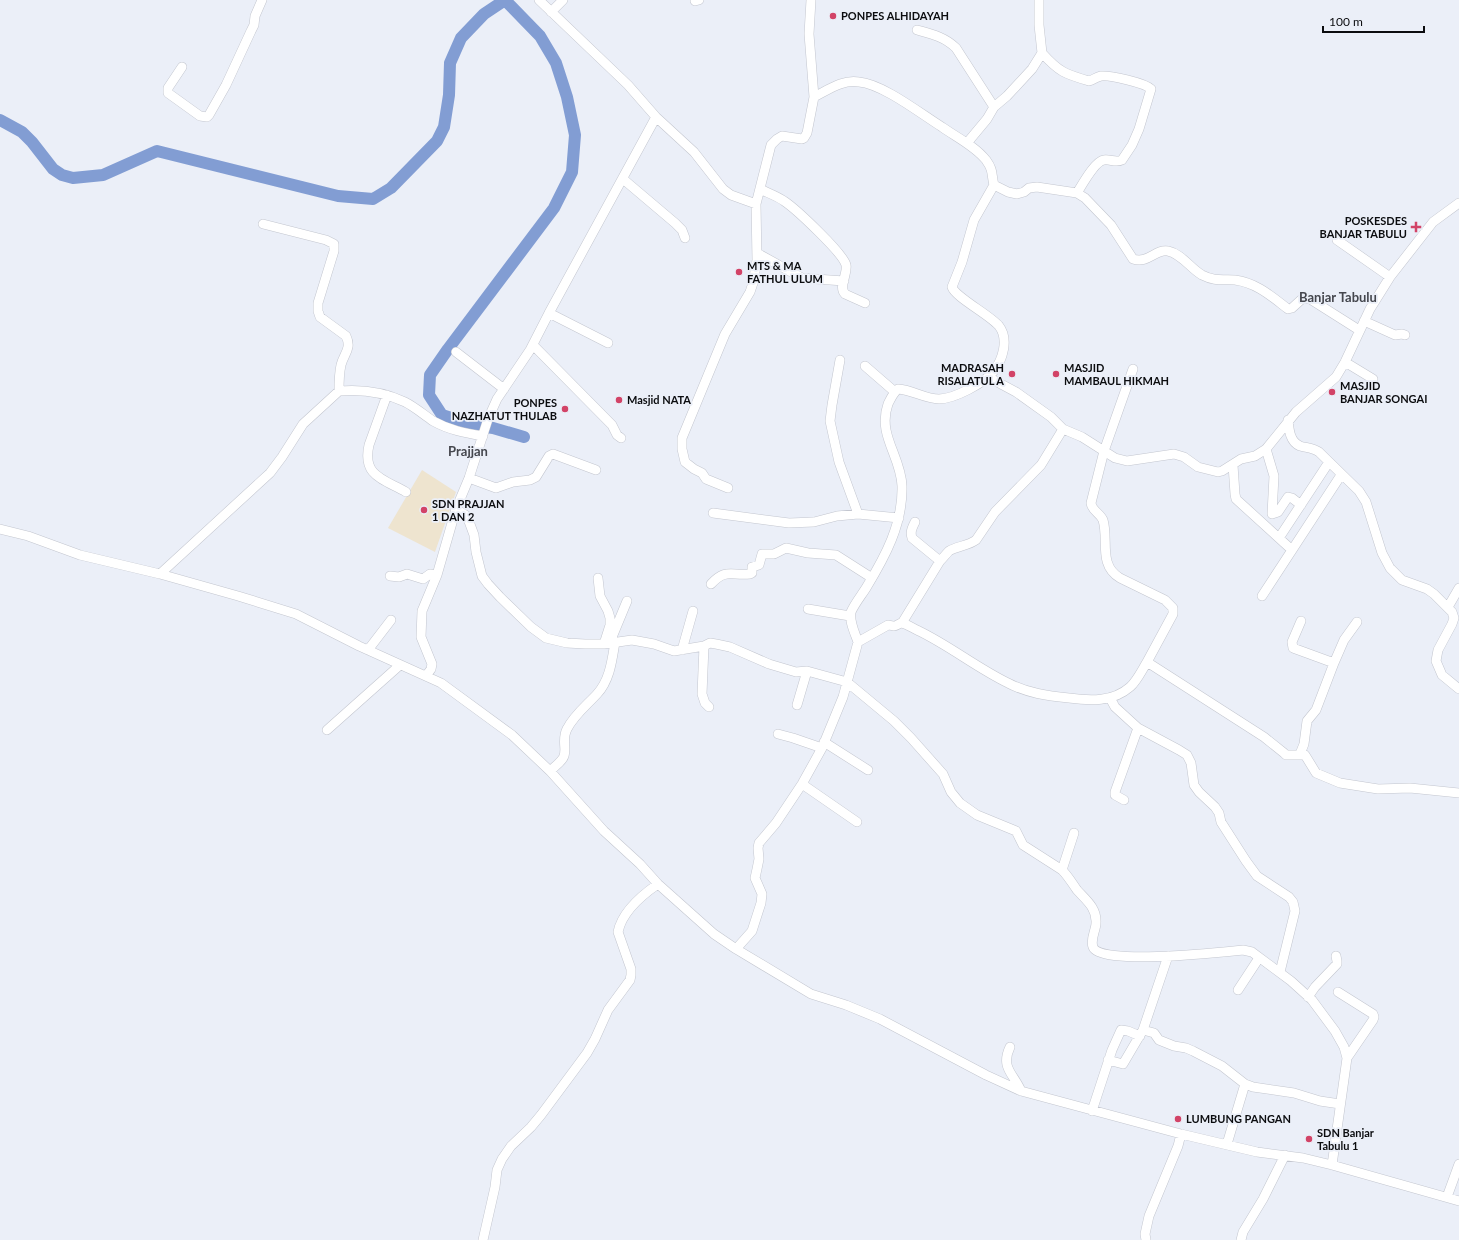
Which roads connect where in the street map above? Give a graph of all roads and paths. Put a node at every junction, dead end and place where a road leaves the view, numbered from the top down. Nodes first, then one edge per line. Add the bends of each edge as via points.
1 (262, 0) edge
2 (539, 0) edge
3 (563, 0) edge
4 (811, 0) edge
5 (1039, 0) edge
6 (549, 7) edge
7 (917, 30) dead end
8 (1042, 53) junction
9 (182, 67) dead end
10 (814, 97) junction
11 (994, 107) junction
12 (656, 118) junction
13 (967, 143) junction
14 (623, 179) junction
15 (994, 185) junction
16 (760, 189) junction
17 (1077, 193) junction
18 (1459, 203) edge
19 (756, 204) junction
20 (263, 224) dead end
21 (685, 238) dead end
22 (1337, 240) dead end
23 (757, 252) junction
24 (1390, 277) junction
25 (844, 281) junction
26 (865, 303) dead end
27 (549, 313) junction
28 (1364, 321) junction
29 (1360, 330) junction
30 (1405, 335) dead end
31 (608, 343) dead end
32 (533, 345) junction
33 (456, 352) dead end
34 (840, 360) dead end
35 (1345, 362) junction
36 (865, 366) dead end
37 (1133, 369) dead end
38 (988, 376) junction
39 (1373, 379) dead end
40 (504, 389) junction
41 (339, 391) junction
42 (895, 392) junction
43 (387, 395) junction
44 (1288, 420) junction
45 (1063, 429) junction
46 (483, 434) junction
47 (621, 438) dead end
48 (1266, 449) junction
49 (1104, 451) junction
50 (1329, 462) junction
51 (1233, 464) junction
52 (596, 470) dead end
53 (1341, 475) junction
54 (469, 478) junction
55 (728, 488) dead end
56 (406, 492) dead end
57 (1301, 505) junction
58 (456, 509) junction
59 (713, 513) dead end
60 (858, 514) junction
61 (900, 518) junction
62 (915, 522) dead end
63 (0, 529) edge
64 (1279, 538) junction
65 (1292, 550) junction
66 (940, 561) junction
67 (160, 574) junction
68 (437, 575) junction
69 (390, 576) dead end
70 (598, 578) dead end
71 (872, 578) junction
72 (711, 584) dead end
73 (1459, 588) edge
74 (1262, 596) dead end
75 (627, 601) dead end
76 (1448, 607) junction
77 (808, 609) dead end
78 (693, 611) dead end
79 (850, 616) junction
80 (391, 620) dead end
81 (1301, 621) dead end
82 (1357, 622) dead end
83 (902, 623) junction
84 (858, 642) junction
85 (610, 643) junction
86 (704, 646) junction
87 (368, 650) junction
88 (682, 650) junction
89 (1147, 662) junction
90 (1334, 663) junction
91 (400, 665) junction
92 (807, 671) junction
93 (426, 676) junction
94 (847, 682) junction
95 (1459, 689) edge
96 (1110, 698) junction
97 (797, 706) dead end
98 (709, 707) dead end
99 (1138, 728) junction
100 (327, 730) dead end
101 (778, 734) dead end
102 (823, 745) junction
103 (1300, 754) junction
104 (868, 770) dead end
105 (550, 771) junction
106 (802, 784) junction
107 (1459, 793) edge
108 (1124, 800) dead end
109 (857, 822) dead end
110 (1074, 833) dead end
111 (1062, 870) junction
112 (658, 884) junction
113 (736, 949) junction
114 (1168, 956) junction
115 (1336, 956) dead end
116 (1259, 958) junction
117 (1280, 972) junction
118 (1238, 990) dead end
119 (1338, 992) dead end
120 (1308, 997) junction
121 (1141, 1033) junction
122 (1010, 1047) dead end
123 (1347, 1058) junction
124 (1108, 1060) junction
125 (1245, 1084) junction
126 (1021, 1091) junction
127 (1340, 1104) junction
128 (1092, 1111) junction
129 (1181, 1134) junction
130 (1227, 1144) junction
131 (1285, 1155) junction
132 (1459, 1164) edge
133 (1332, 1165) junction
134 (1447, 1197) junction
135 (1459, 1201) edge
136 (483, 1240) edge
137 (1146, 1240) edge
138 (1241, 1240) edge

1 - 9 street via 253,28 209,116 200,116 168,93 168,88
2 - 6 street
3 - 6 street
4 - 10 street via 809,34
5 - 8 street
6 - 12 street via 628,85
7 - 11 street via 940,36 952,43
8 - 11 street via 1032,69
8 - 17 street via 1053,66 1071,76 1089,81 1106,76 1148,86 1150,89 1132,145 1122,160 1098,162
10 - 13 street via 842,83 861,82 895,96
10 - 16 street via 804,138 782,136 773,142
11 - 13 street
12 - 14 street
12 - 19 street via 694,152 723,189
13 - 15 street via 989,165
14 - 21 street via 676,223
14 - 27 street
15 - 17 street via 1017,194 1037,186
15 - 38 street via 974,220 952,287 957,294 999,326 1004,338 1004,348 998,363
16 - 19 street
16 - 25 street via 784,201 818,231 844,260
17 - 29 street via 1111,225 1133,259 1144,260 1165,251 1176,253 1196,271 1210,278 1234,280 1260,287 1288,309 1304,298 1310,299
18 - 24 street via 1433,222
19 - 23 street
20 - 41 street via 334,244 318,311 320,317 348,340 348,350 340,370
22 - 24 street
23 - 25 street via 802,278
23 - 55 street via 754,283 725,334 682,438 685,462 702,473 706,479
24 - 28 street
25 - 26 street via 844,294
27 - 31 street
27 - 32 street
28 - 29 street
28 - 30 street via 1395,335
29 - 35 street
32 - 40 street
32 - 47 street via 612,425
33 - 40 street
34 - 60 street via 830,421 839,462
35 - 39 street
35 - 44 street via 1336,377
36 - 42 street
37 - 49 street
38 - 42 street via 951,398 928,398 906,389 898,389
38 - 45 street via 1016,392 1051,417
40 - 46 street
41 - 43 street via 370,391
41 - 67 street via 302,424 270,473
42 - 61 street via 886,412 885,427 901,478
43 - 46 street via 446,427 456,431
43 - 56 street via 369,445 370,468 374,474
44 - 48 street
44 - 50 street via 1294,442 1314,449
45 - 49 street
45 - 66 street via 1041,465 1003,502 980,536 949,552
46 - 54 street
48 - 51 street
48 - 57 street via 1274,476 1272,514 1278,512 1288,497
49 - 51 street via 1115,458 1127,461 1174,454 1184,457 1198,467 1218,472
49 - 89 street via 1090,503 1102,518 1106,559 1110,569 1114,575 1165,600 1173,608 1173,614
50 - 53 street
50 - 57 street
51 - 64 street via 1236,499
52 - 54 street via 553,454 549,456 536,477 530,480 496,488
53 - 65 street
53 - 76 street via 1359,491 1366,502 1382,553 1390,568 1402,580 1427,589
54 - 58 street
57 - 64 street
58 - 68 street
58 - 85 street via 467,516 474,535 482,576 531,627 554,641
59 - 60 street via 789,523 814,522
60 - 61 street
61 - 71 street
62 - 66 street via 911,529 912,538
63 - 67 street via 92,558
64 - 65 street
65 - 74 street
66 - 83 street
67 - 87 street via 296,614
68 - 69 street via 430,574 422,579 407,574 399,577
68 - 93 street via 422,611 422,637 432,664
70 - 85 street via 600,596 610,618
71 - 72 street via 836,555 786,548 774,554 762,554 759,565 752,567 750,574 728,573
71 - 79 street
73 - 76 street
75 - 85 street
76 - 95 street via 1454,614 1453,622 1438,650 1436,661 1442,675
77 - 79 street
78 - 88 street
79 - 84 street
80 - 87 street
81 - 90 street via 1292,642 1293,648
82 - 90 street via 1344,640
83 - 84 street via 888,625
83 - 96 street via 934,639 1008,684 1023,690 1078,700
84 - 94 street
85 - 88 street via 632,640 674,651
85 - 105 street via 611,667 605,682 598,694 567,728 564,758
86 - 88 street
86 - 92 street via 710,643 722,645 769,664 796,672
86 - 98 street via 702,694
87 - 91 street
89 - 96 street via 1131,687
89 - 103 street via 1286,755
90 - 103 street via 1316,710 1307,722
91 - 93 street
91 - 100 street
92 - 94 street
92 - 97 street
93 - 105 street via 453,691 512,735
94 - 102 street
94 - 111 street via 911,738 943,774 951,792 960,803 977,815 1016,831 1023,845
96 - 99 street via 1115,707
99 - 108 street via 1115,792 1115,795
99 - 117 street via 1187,755 1191,763 1194,784 1216,807 1222,822 1246,861 1258,876 1293,902 1295,911
101 - 102 street
102 - 104 street
102 - 106 street
103 - 107 street via 1307,757 1316,773 1340,783 1378,789 1410,788
105 - 112 street via 604,831
106 - 109 street
106 - 113 street via 759,843 755,878 762,894 762,903 752,931
110 - 111 street
111 - 114 street via 1090,902 1094,911 1094,950 1125,957
112 - 113 street via 714,934
112 - 136 street via 643,895 619,926 618,932 631,969 630,980 608,1010 587,1053 541,1115 502,1159 497,1170 496,1187
113 - 126 street via 811,994 880,1019
114 - 116 street via 1243,950 1252,952
114 - 121 street
115 - 120 street via 1336,964
116 - 117 street
116 - 118 street
117 - 120 street
119 - 123 street via 1374,1015
120 - 123 street via 1335,1031
121 - 124 street via 1124,1064
121 - 124 street via 1121,1030
121 - 125 street via 1154,1033 1159,1040 1190,1049 1222,1066
122 - 126 street via 1006,1061 1008,1070
123 - 127 street
124 - 128 street
125 - 127 street via 1263,1089 1294,1092 1320,1101
125 - 130 street
126 - 128 street
127 - 133 street
128 - 129 street
129 - 130 street
129 - 137 street via 1150,1216
130 - 131 street via 1257,1152
131 - 133 street
131 - 138 street
132 - 134 street
133 - 134 street
134 - 135 street

